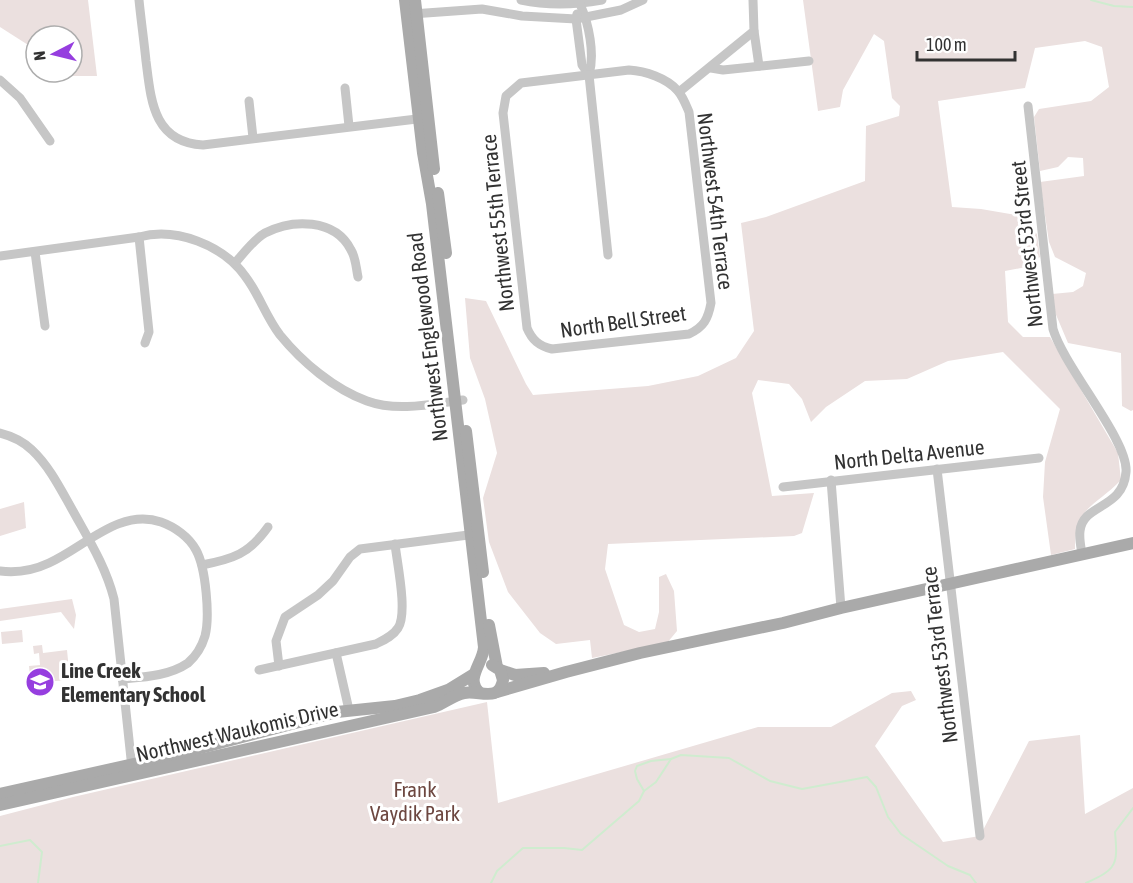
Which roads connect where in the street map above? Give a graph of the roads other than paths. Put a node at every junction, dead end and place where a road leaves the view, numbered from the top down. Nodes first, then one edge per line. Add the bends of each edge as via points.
1 (139, 0) edge
2 (521, 0) edge
3 (602, 0) edge
4 (643, 0) edge
5 (753, 0) edge
6 (580, 4) junction
7 (412, 5) edge
8 (586, 18) junction
9 (576, 19) junction
10 (754, 31) junction
11 (590, 47) junction
12 (579, 48) junction
13 (809, 61) dead end
14 (759, 66) junction
15 (711, 68) junction
16 (589, 75) junction
17 (0, 80) edge
18 (345, 88) dead end
19 (679, 92) junction
20 (249, 100) dead end
21 (1029, 106) dead end
22 (423, 118) junction
23 (349, 126) junction
24 (253, 138) junction
25 (50, 141) dead end
26 (139, 237) junction
27 (35, 252) junction
28 (608, 255) dead end
29 (0, 256) edge
30 (235, 262) junction
31 (358, 277) dead end
32 (709, 316) joint
33 (45, 326) dead end
34 (145, 343) dead end
35 (537, 344) joint
36 (459, 401) junction
37 (0, 433) edge
38 (1039, 458) dead end
39 (936, 469) junction
40 (831, 480) junction
41 (783, 487) dead end
42 (268, 527) dead end
43 (474, 534) junction
44 (89, 540) junction
45 (1133, 543) edge
46 (395, 544) junction
47 (1082, 554) junction
48 (202, 565) junction
49 (0, 571) edge
50 (948, 584) junction
51 (841, 608) junction
52 (336, 653) junction
53 (279, 666) junction
54 (499, 669) junction
55 (259, 670) dead end
56 (476, 671) junction
57 (566, 672) junction
58 (122, 679) junction
59 (497, 692) junction
60 (480, 693) junction
61 (349, 710) junction
62 (132, 770) junction
63 (0, 794) edge
64 (0, 805) edge
65 (980, 836) dead end

1 - 24 street via 153,109 163,127 191,144
2 - 6 street via 544,5
3 - 6 street
4 - 8 street
5 - 10 street
6 - 8 street
6 - 9 street
7 - 9 street
7 - 22 main road, Northwest Englewood Road
8 - 9 street
8 - 11 street
9 - 12 street
10 - 14 street
10 - 15 street
11 - 12 street
11 - 16 street
12 - 16 street via 582,65
13 - 14 street
14 - 15 street
15 - 19 street
16 - 19 street via 642,71 671,84
16 - 28 street
16 - 35 street, Northwest 55th Terrace via 521,83 506,96 503,113 527,328
17 - 25 street via 20,98
18 - 23 street
19 - 32 street, Northwest 54th Terrace via 692,123 711,303
20 - 24 street
21 - 47 street, Northwest 53rd Street via 1053,329 1060,348 1120,448 1126,468 1124,483 1116,496 1090,512 1082,523
22 - 23 street
22 - 36 main road, Northwest Englewood Road
23 - 24 street
26 - 27 street
26 - 30 street via 151,234 184,238 202,243
26 - 34 street via 149,332
27 - 29 street
27 - 33 street
30 - 31 street via 262,234 301,223 323,227 343,240 351,249
30 - 36 street via 280,335 328,380 359,398 392,406
32 - 35 street, North Bell Street via 705,324 689,334 552,349
36 - 43 main road, Northwest Englewood Road
37 - 44 street via 31,448 44,462
38 - 39 street, North Delta Avenue
39 - 40 street, North Delta Avenue
39 - 50 street, Northwest 53rd Terrace
40 - 41 street, North Delta Avenue
40 - 51 street
42 - 48 street via 242,554
43 - 46 street
43 - 54 main road, Northwest Englewood Road
43 - 56 main road, Northwest Englewood Road via 484,647
44 - 48 street via 125,521 152,520 184,536
44 - 49 street via 41,567
44 - 58 street via 103,564 114,599
45 - 47 main road
46 - 52 street via 400,625 389,638
46 - 53 street via 360,549 318,595 285,617 276,640
47 - 50 main road
48 - 58 street via 207,625 198,651 186,664 164,674
50 - 51 main road
50 - 65 street, Northwest 53rd Terrace
51 - 57 main road
52 - 53 street
52 - 61 street
53 - 55 street
54 - 56 main road via 487,664
54 - 57 main road via 515,675
54 - 59 main road via 503,680
56 - 60 main road via 474,685
56 - 61 main road, Northwest Waukomis Drive via 448,690 420,700
57 - 59 main road
58 - 62 street
59 - 60 main road
60 - 62 main road, Northwest Waukomis Drive via 462,693 434,707
61 - 62 main road, Northwest Waukomis Drive
62 - 63 main road, Northwest Waukomis Drive
62 - 64 main road, Northwest Waukomis Drive

